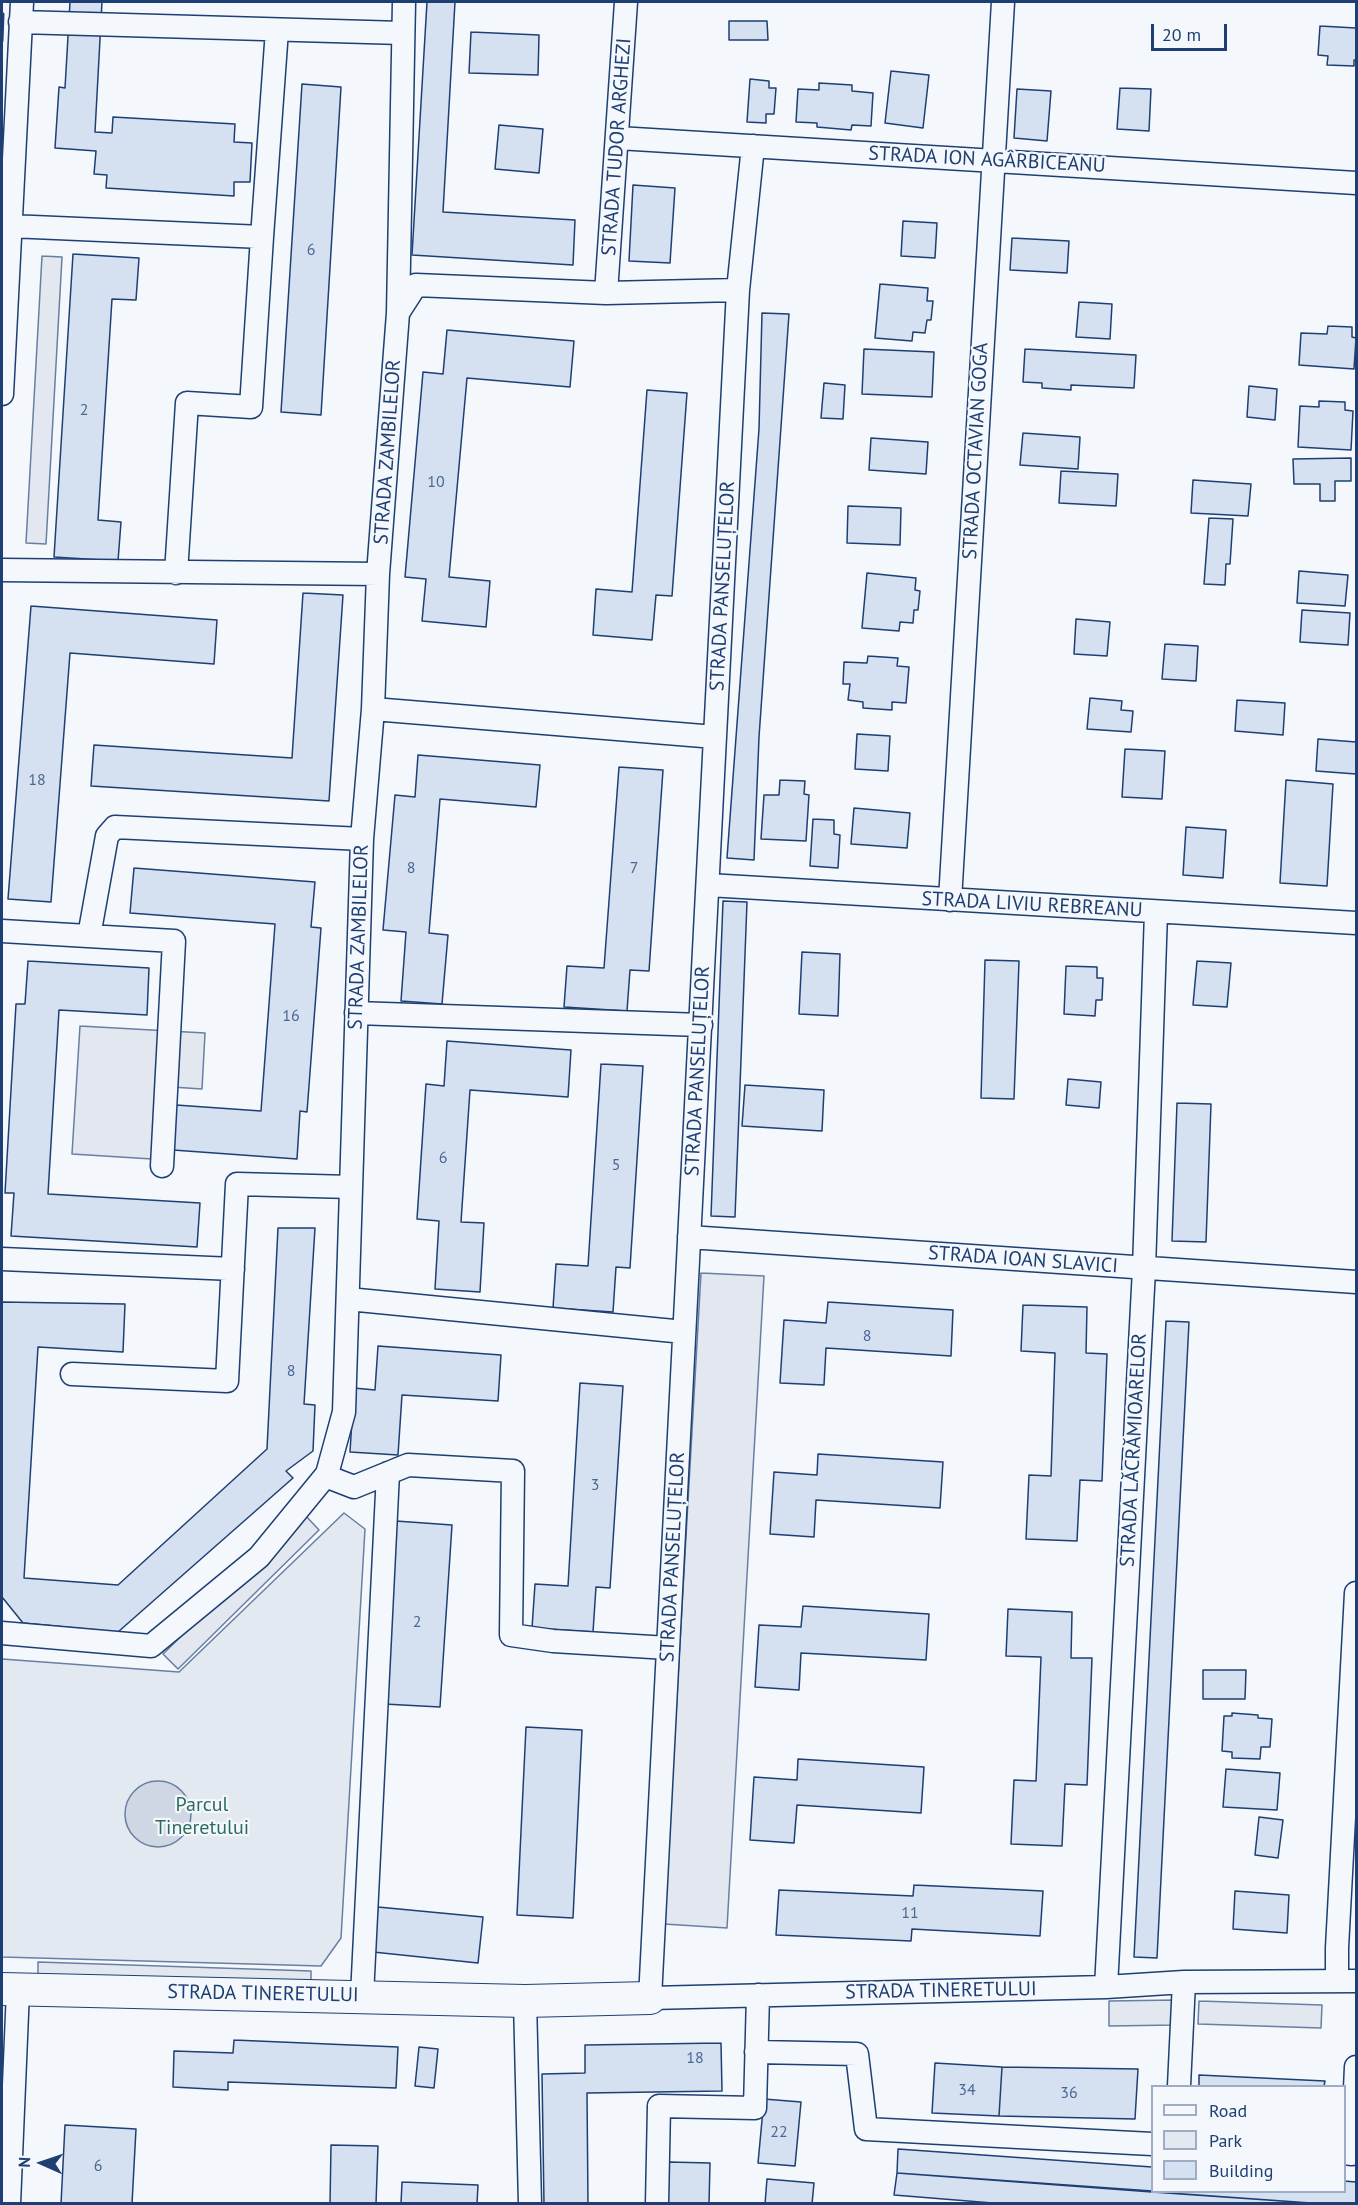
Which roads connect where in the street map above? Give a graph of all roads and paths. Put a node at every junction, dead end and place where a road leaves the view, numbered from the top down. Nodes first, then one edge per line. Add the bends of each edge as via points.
1 (404, 2) edge
2 (626, 2) edge
3 (1003, 2) edge
4 (21, 12) edge
5 (277, 30) junction
6 (402, 33) junction
7 (618, 138) junction
8 (753, 146) junction
9 (994, 160) junction
10 (1356, 183) edge
11 (9, 226) junction
12 (262, 237) junction
13 (738, 290) junction
14 (606, 293) junction
15 (398, 313) junction
16 (2, 394) edge
17 (2, 570) edge
18 (176, 573) junction
19 (378, 574) junction
20 (373, 709) junction
21 (715, 737) junction
22 (362, 839) junction
23 (708, 885) junction
24 (950, 900) junction
25 (1156, 912) junction
26 (1356, 923) edge
27 (2, 931) edge
28 (90, 936) junction
29 (356, 1013) junction
30 (700, 1025) junction
31 (162, 1166) dead end
32 (351, 1187) junction
33 (689, 1237) junction
34 (2, 1259) edge
35 (233, 1269) junction
36 (1144, 1269) junction
37 (1356, 1282) edge
38 (348, 1299) junction
39 (684, 1332) junction
40 (72, 1374) dead end
41 (388, 1473) junction
42 (327, 1474) junction
43 (1356, 1593) edge
44 (2, 1633) edge
45 (668, 1648) junction
46 (1346, 1981) edge
47 (1184, 1982) junction
48 (1106, 1987) junction
49 (10, 1989) edge
50 (758, 1995) junction
51 (362, 1996) junction
52 (650, 1998) junction
53 (525, 2001) junction
54 (756, 2052) junction
55 (1356, 2067) edge
56 (1179, 2085) edge
57 (1151, 2144) edge
58 (1346, 2153) edge
59 (9, 2204) edge
60 (530, 2204) edge
61 (657, 2204) edge

1 - 6 street, STRADA ZAMBILELOR
2 - 7 street, STRADA TUDOR ARGHEZI
3 - 9 street, STRADA OCTAVIAN GOGA
4 - 5 street
4 - 11 street
5 - 6 street
5 - 12 street
6 - 15 street, STRADA ZAMBILELOR
7 - 8 street, STRADA ION AGÂRBICEANU
7 - 14 street, STRADA TUDOR ARGHEZI
8 - 9 street, STRADA ION AGÂRBICEANU
8 - 13 street, STRADA PANSELUȚELOR
9 - 10 street, STRADA ION AGÂRBICEANU
9 - 24 street, STRADA OCTAVIAN GOGA
11 - 12 street
11 - 16 street
12 - 18 street via 251,407 187,403
13 - 14 street
13 - 21 street, STRADA PANSELUȚELOR
14 - 15 street via 416,285
15 - 19 street, STRADA ZAMBILELOR
17 - 18 street
18 - 19 street
19 - 20 street, STRADA ZAMBILELOR
20 - 21 street
20 - 22 street, STRADA ZAMBILELOR
21 - 23 street, STRADA PANSELUȚELOR
22 - 28 street via 115,827 107,836
22 - 29 street, STRADA ZAMBILELOR
23 - 24 street, STRADA LIVIU REBREANU
23 - 30 street, STRADA PANSELUȚELOR
24 - 25 street, STRADA LIVIU REBREANU
25 - 26 street, STRADA LIVIU REBREANU
25 - 36 street, STRADA LĂCRĂMIOARELOR
27 - 28 street
28 - 31 street via 174,941
29 - 30 street
29 - 32 street, STRADA ZAMBILELOR
30 - 33 street, STRADA PANSELUȚELOR
32 - 35 street via 237,1184
32 - 38 street, STRADA ZAMBILELOR
33 - 36 street, STRADA IOAN SLAVICI
33 - 39 street, STRADA PANSELUȚELOR
34 - 35 street
35 - 40 street via 227,1381
36 - 37 street, STRADA IOAN SLAVICI
36 - 48 street, STRADA LĂCRĂMIOARELOR
38 - 39 street
38 - 42 street, STRADA ZAMBILELOR via 344,1412
39 - 45 street, STRADA PANSELUȚELOR
41 - 42 street via 354,1486
41 - 45 street via 408,1465 513,1471 511,1635
41 - 51 street
42 - 44 street, STRADA ZAMBILELOR via 259,1557 151,1646
43 - 46 street via 1338,1924
45 - 52 street, STRADA PANSELUȚELOR
46 - 47 street, STRADA TINERETULUI
47 - 48 street, STRADA TINERETULUI
47 - 56 street
48 - 50 street, STRADA TINERETULUI
49 - 51 street, STRADA TINERETULUI
49 - 59 street
50 - 52 street, STRADA TINERETULUI
50 - 54 street
51 - 53 street, STRADA TINERETULUI
52 - 53 street, STRADA TINERETULUI
53 - 60 street
54 - 57 street via 857,2054 866,2129
54 - 61 street via 755,2108 659,2106
55 - 58 street via 1352,2154

